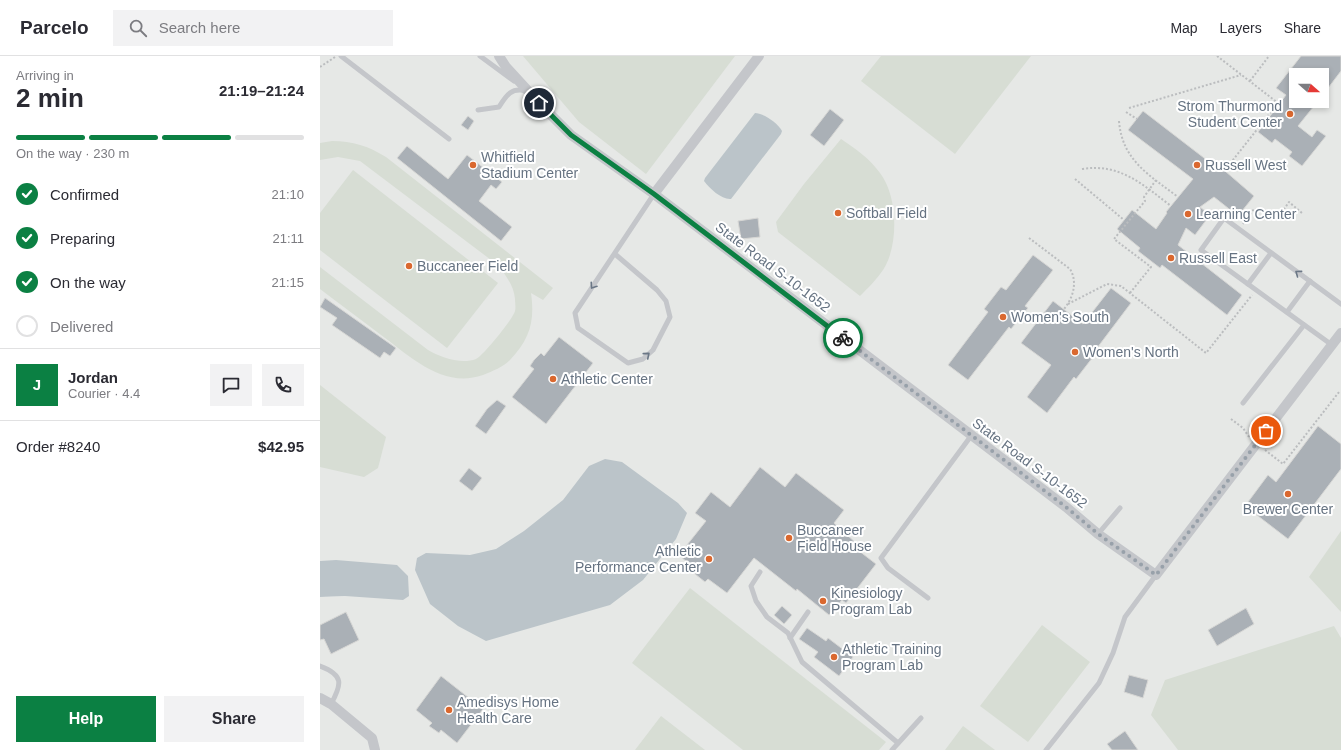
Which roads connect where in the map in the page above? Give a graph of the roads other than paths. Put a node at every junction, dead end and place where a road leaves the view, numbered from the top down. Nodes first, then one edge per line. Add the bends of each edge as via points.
1 (342, 56) edge
2 (480, 56) edge
3 (499, 56) edge
4 (760, 56) edge
5 (529, 92) junction
6 (478, 110) dead end
7 (449, 139) dead end
8 (654, 194) junction
9 (1271, 253) junction
10 (615, 254) junction
11 (1310, 281) junction
12 (1248, 284) junction
13 (1341, 304) edge
14 (1287, 312) junction
15 (1304, 325) junction
16 (1341, 333) edge
17 (1332, 345) junction
18 (1242, 403) dead end
19 (971, 436) junction
20 (1120, 508) dead end
21 (1098, 534) junction
22 (760, 572) dead end
23 (1156, 575) junction
24 (928, 598) dead end
25 (808, 612) dead end
26 (790, 638) junction
27 (320, 666) edge
28 (320, 698) edge
29 (330, 704) junction
30 (921, 718) dead end
31 (898, 743) junction
32 (376, 750) edge
33 (892, 750) edge
34 (1046, 750) edge

1 - 7 lane
2 - 5 lane
3 - 5 street, State Road S-10-1652
4 - 8 street
5 - 6 lane via 513,90 498,107
5 - 8 street, State Road S-10-1652 via 571,135
8 - 10 lane
8 - 19 street, State Road S-10-1652
11 -> 9 lane
9 - 12 lane
9 - 12 lane via 1224,218 1201,250
10 -> 10 lane via 575,313 578,328 628,363 643,359 653,350 670,317 666,301
11 - 13 lane
11 - 14 lane
12 - 14 lane
14 - 15 lane
15 - 17 lane
15 - 18 lane
16 - 17 street
17 - 23 street
19 - 21 street, State Road S-10-1652
19 - 24 lane via 881,558 888,568
20 - 21 lane
21 - 23 street, State Road S-10-1652
22 - 26 lane via 751,586 756,601 766,617 788,633
23 - 34 lane via 1125,617 1113,653 1099,683
25 - 26 lane
26 - 31 lane via 802,662
27 - 29 lane via 334,672 338,677 338,692
28 - 29 street
29 - 32 street via 372,738
30 - 31 lane
31 - 33 lane

